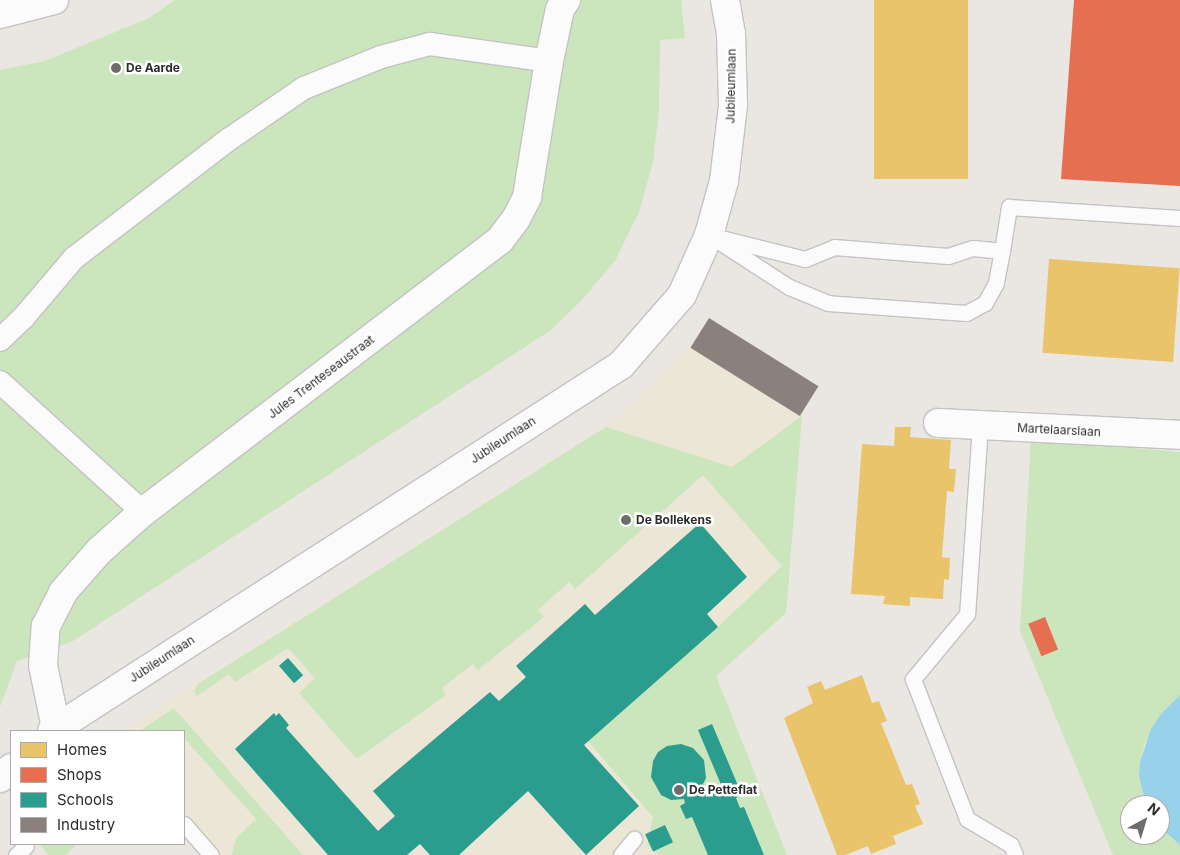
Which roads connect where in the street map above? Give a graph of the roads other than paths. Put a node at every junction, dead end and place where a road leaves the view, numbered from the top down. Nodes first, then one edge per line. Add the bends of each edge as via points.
1 (54, 0) edge
2 (566, 0) edge
3 (725, 0) edge
4 (0, 14) edge
5 (549, 61) junction
6 (1180, 218) edge
7 (709, 235) junction
8 (1002, 251) junction
9 (0, 340) edge
10 (0, 382) edge
11 (938, 423) dead end
12 (980, 425) junction
13 (1180, 435) edge
14 (143, 512) junction
15 (54, 729) edge
16 (10, 769) edge
17 (0, 778) edge
18 (185, 825) edge
19 (634, 839) dead end
20 (211, 855) edge
21 (622, 855) edge
22 (1015, 855) edge

1 - 4 street
2 - 5 street, Jules Trenteseaustraat via 560,9
3 - 7 street, Jubileumlaan via 731,34 733,105 724,181
5 - 9 street via 430,44 380,57 304,88 228,140 74,258
5 - 14 street, Jules Trenteseaustraat via 527,197 500,240
6 - 8 lane via 1009,207
7 - 8 lane via 805,260 834,247 948,256 973,248
7 - 8 lane via 789,287 828,303 966,313 985,303 996,283
7 - 15 street, Jubileumlaan via 682,295 620,364
10 - 14 street
11 - 12 street, Martelaarslaan
12 - 13 street, Martelaarslaan
12 - 22 lane via 967,614 913,679 967,819 1011,845
14 - 15 street, Jules Trenteseaustraat via 99,551 63,592 46,626 43,665
16 - 17 street
18 - 20 lane
19 - 21 lane

